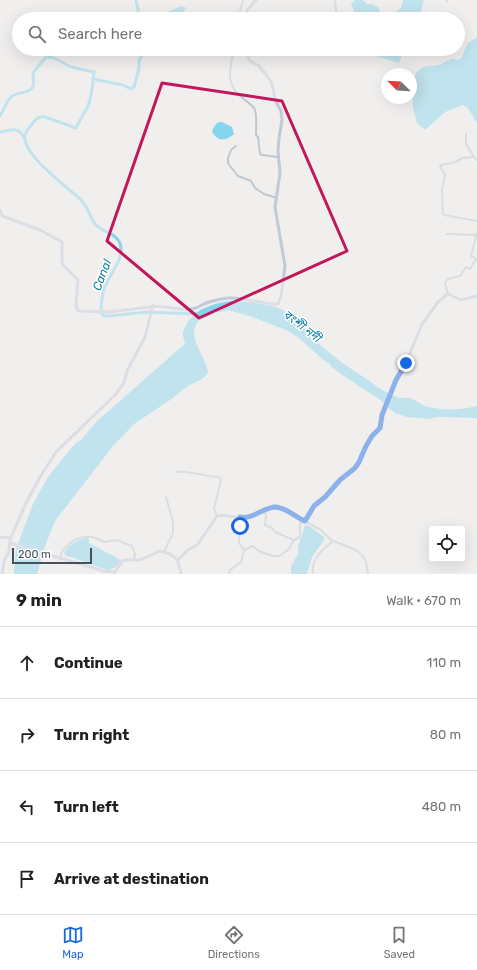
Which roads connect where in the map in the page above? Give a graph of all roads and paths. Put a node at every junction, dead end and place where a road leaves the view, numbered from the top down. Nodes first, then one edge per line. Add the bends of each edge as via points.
1 (243, 0) edge
2 (256, 0) edge
3 (335, 0) edge
4 (240, 12) edge
5 (246, 12) edge
6 (336, 12) edge
7 (233, 56) edge
8 (248, 56) edge
9 (466, 134) dead end
10 (236, 146) dead end
11 (278, 157) junction
12 (474, 157) junction
13 (477, 160) edge
14 (277, 198) junction
15 (0, 210) edge
16 (1, 216) edge
17 (477, 221) edge
18 (447, 234) dead end
19 (477, 234) edge
20 (477, 259) edge
21 (448, 294) junction
22 (477, 295) edge
23 (153, 305) junction
24 (176, 472) dead end
25 (166, 497) dead end
26 (265, 510) junction
27 (216, 516) junction
28 (240, 517) junction
29 (305, 521) junction
30 (0, 537) edge
31 (11, 538) junction
32 (294, 540) junction
33 (333, 541) junction
34 (10, 543) junction
35 (244, 550) junction
36 (164, 552) junction
37 (61, 558) junction
38 (0, 560) edge
39 (178, 560) junction
40 (4, 561) junction
41 (134, 561) junction
42 (115, 573) edge
43 (2, 574) edge
44 (181, 574) edge
45 (229, 574) edge
46 (313, 574) edge
47 (368, 574) edge

1 - 4 street
2 - 5 street
3 - 6 street
7 - 11 street via 229,78 231,86 238,96 255,110 260,154
8 - 11 street via 271,81 281,112
9 - 12 street via 466,144
10 - 14 street via 228,158 230,166 238,176 251,181 255,188
11 - 14 street via 280,173
12 - 13 street
12 - 17 street via 443,164 440,168 445,176 442,214
14 - 23 street via 276,217 285,266 278,304 227,298 192,309
15 - 16 street
16 - 23 street via 40,230 62,242 62,262 78,280 76,307 79,311 109,312
18 - 19 street
19 - 20 street via 472,256
20 - 21 street via 470,269 466,268 460,276 448,279 445,284
21 - 22 street via 461,300
21 - 29 street via 438,302 422,324 406,363 398,375 382,415 380,428 372,436 359,462 314,506
23 - 31 street via 145,337 127,371 124,383 115,395 56,452 26,503
24 - 27 street via 219,477 221,480 214,509
25 - 36 street via 173,522 173,533
26 - 28 street via 250,517
26 - 29 street via 281,508
26 - 32 street via 265,525
27 - 28 street
27 - 39 street via 198,544
28 - 35 street via 239,543
29 - 32 street via 300,523 301,534
29 - 33 street
30 - 31 street
31 - 34 street
32 - 35 street via 288,550 279,556 261,552 252,546
33 - 46 street via 318,555 312,569
33 - 47 street via 362,555
34 - 37 street
34 - 40 street
35 - 45 street via 241,562 230,570
36 - 39 street
36 - 41 street via 157,552
37 - 41 street via 64,549 76,539 92,537 106,542 116,540 132,546
37 - 42 street
38 - 40 street
39 - 44 street
40 - 43 street
41 - 42 street via 123,560

